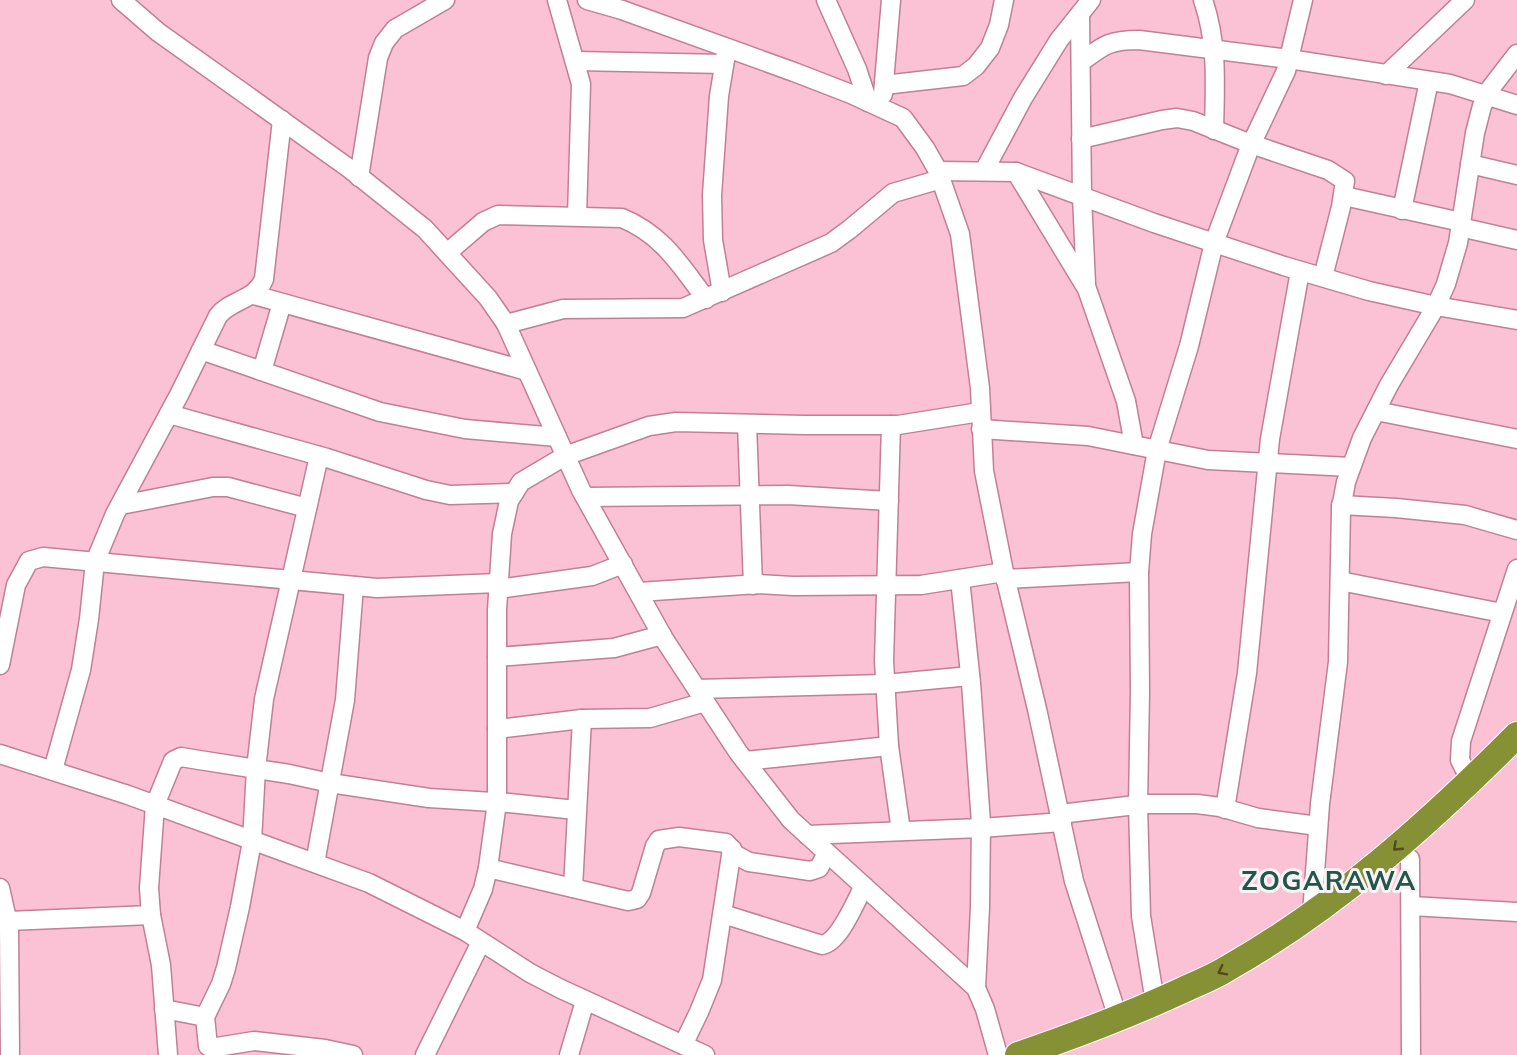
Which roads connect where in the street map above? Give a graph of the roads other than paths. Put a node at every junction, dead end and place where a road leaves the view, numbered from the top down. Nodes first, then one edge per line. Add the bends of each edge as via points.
1 (120, 0) edge
2 (445, 0) edge
3 (557, 0) edge
4 (587, 0) edge
5 (826, 0) edge
6 (891, 0) edge
7 (1004, 0) edge
8 (1203, 0) edge
9 (1302, 0) edge
10 (1465, 0) edge
11 (1086, 7) edge
12 (1214, 49) junction
13 (1517, 54) edge
14 (726, 56) junction
15 (1289, 59) junction
16 (576, 61) junction
17 (1080, 62) junction
18 (1386, 75) junction
19 (1429, 81) junction
20 (884, 85) junction
21 (1487, 96) junction
22 (875, 105) junction
23 (1517, 105) edge
24 (282, 120) junction
25 (1214, 130) junction
26 (1081, 140) junction
27 (1251, 144) junction
28 (1470, 164) junction
29 (984, 171) junction
30 (1016, 172) junction
31 (939, 175) junction
32 (1517, 175) edge
33 (359, 177) junction
34 (1082, 196) junction
35 (1344, 196) junction
36 (1402, 210) junction
37 (577, 216) junction
38 (1461, 225) junction
39 (1517, 240) edge
40 (1214, 243) junction
41 (447, 253) junction
42 (1300, 271) junction
43 (1323, 277) junction
44 (1087, 289) junction
45 (254, 295) junction
46 (714, 296) junction
47 (282, 303) junction
48 (1436, 306) junction
49 (1517, 320) edge
50 (506, 324) junction
51 (201, 350) junction
52 (262, 371) junction
53 (527, 371) junction
54 (1376, 411) junction
55 (169, 414) junction
56 (980, 421) junction
57 (747, 424) junction
58 (891, 425) junction
59 (557, 437) junction
60 (1517, 439) edge
61 (1134, 446) junction
62 (1157, 450) junction
63 (319, 456) junction
64 (565, 456) junction
65 (1268, 464) junction
66 (1351, 467) junction
67 (514, 493) junction
68 (750, 495) junction
69 (585, 497) junction
70 (888, 501) junction
71 (121, 504) junction
72 (1341, 505) junction
73 (307, 508) junction
74 (1517, 530) edge
75 (95, 562) junction
76 (623, 564) junction
77 (1517, 569) edge
78 (1139, 572) junction
79 (1005, 575) junction
80 (960, 579) junction
81 (291, 581) junction
82 (1340, 581) junction
83 (753, 585) junction
84 (886, 585) junction
85 (354, 586) junction
86 (498, 586) junction
87 (639, 592) junction
88 (1502, 613) junction
89 (662, 635) junction
90 (497, 657) junction
91 (0, 665) edge
92 (970, 676) junction
93 (885, 684) junction
94 (701, 695) junction
95 (582, 719) junction
96 (497, 729) junction
97 (1517, 735) edge
98 (889, 746) junction
99 (0, 754) edge
100 (1517, 759) edge
101 (745, 761) junction
102 (256, 768) junction
103 (53, 771) junction
104 (1470, 780) junction
105 (330, 783) junction
106 (497, 802) junction
107 (154, 805) junction
108 (1138, 805) junction
109 (1225, 809) junction
110 (576, 810) junction
111 (1061, 818) junction
112 (1318, 826) junction
113 (981, 828) junction
114 (901, 831) junction
115 (807, 835) junction
116 (252, 842) junction
117 (732, 849) junction
118 (827, 853) junction
119 (1410, 859) junction
120 (315, 863) junction
121 (488, 868) junction
122 (864, 886) junction
123 (0, 888) edge
124 (573, 888) junction
125 (1410, 906) junction
126 (1517, 912) edge
127 (723, 914) junction
128 (1312, 914) junction
129 (151, 915) junction
130 (8, 921) junction
131 (465, 932) junction
132 (481, 942) junction
133 (4, 943) edge
134 (976, 988) junction
135 (585, 1001) junction
136 (1155, 1002) junction
137 (164, 1009) junction
138 (205, 1017) junction
139 (1118, 1018) junction
140 (5, 1028) edge
141 (683, 1045) junction
142 (10, 1055) edge
143 (168, 1055) edge
144 (353, 1055) edge
145 (425, 1055) edge
146 (569, 1055) edge
147 (705, 1055) edge
148 (998, 1055) edge
149 (1018, 1055) edge
150 (1071, 1055) edge
151 (1411, 1055) edge

1 - 24 street via 158,32
2 - 33 street via 395,29 384,43 378,58
3 - 16 street
4 - 14 street
5 - 22 street
6 - 20 street
7 - 20 street via 990,48 963,76
8 - 12 street
9 - 15 street
10 - 18 street
11 - 17 street
11 - 29 street via 1059,40
12 - 15 street
12 - 17 street via 1121,40 1107,44
12 - 25 street
13 - 21 street
14 - 16 street
14 - 22 street via 794,72
14 - 46 street via 712,195
15 - 18 street
15 - 27 street
16 - 37 street via 581,84
17 - 26 street
18 - 19 street
19 - 21 street
19 - 36 street
20 - 22 street
21 - 23 street
21 - 28 street
22 - 31 street via 903,118 926,147
24 - 33 street
24 - 45 street via 264,279
25 - 26 street via 1177,118
25 - 27 street
26 - 34 street
27 - 35 street via 1341,176 1345,181
27 - 40 street
28 - 32 street
28 - 38 street
29 - 30 street
29 - 31 street
30 - 34 street
30 - 44 street
31 - 46 street via 893,193 831,243
31 - 56 street via 960,234 980,388
33 - 41 street via 425,229
34 - 40 street
34 - 44 street
35 - 36 street
35 - 43 street
36 - 38 street
37 - 41 street via 498,215 483,222
37 - 46 street via 622,218 641,226
38 - 39 street
38 - 48 street via 1446,284
40 - 42 street
40 - 62 street via 1189,346
41 - 50 street
42 - 43 street
42 - 65 street
43 - 48 street
44 - 61 street via 1126,401
45 - 47 street
45 - 51 street via 225,307
46 - 50 street via 683,308 563,309
47 - 52 street
47 - 53 street
48 - 49 street
48 - 54 street
50 - 53 street
51 - 52 street
51 - 55 street
52 - 59 street via 380,412 432,424
53 - 59 street
54 - 60 street
54 - 66 street
55 - 63 street
55 - 71 street
56 - 58 street
56 - 61 street
56 - 79 street via 984,471
57 - 58 street
57 - 64 street via 676,422 649,426
57 - 68 street
58 - 70 street
59 - 64 street
61 - 62 street
62 - 65 street via 1208,460
62 - 78 street
63 - 67 street via 450,495
63 - 73 street
64 - 67 street via 521,482
64 - 69 street
65 - 66 street
65 - 109 street via 1247,673
66 - 72 street
67 - 86 street via 501,534
68 - 69 street
68 - 70 street
68 - 83 street
69 - 76 street
70 - 84 street
71 - 73 street via 213,486
71 - 75 street
72 - 74 street via 1465,515
72 - 82 street
73 - 81 street
75 - 81 street
75 - 91 street via 43,557 29,561 16,585
75 - 103 street via 81,670
76 - 86 street via 592,576
76 - 87 street
77 - 88 street
78 - 79 street
78 - 108 street
79 - 80 street
79 - 111 street
80 - 84 street
80 - 92 street
81 - 85 street
81 - 102 street via 264,699
82 - 88 street
82 - 112 street via 1338,662
83 - 84 street
83 - 87 street
84 - 93 street
85 - 86 street
85 - 105 street via 345,700
86 - 90 street
87 - 89 street
88 - 104 street via 1459,747 1460,760
89 - 90 street via 614,648
89 - 94 street
90 - 96 street
92 - 93 street
92 - 113 street
93 - 94 street
93 - 98 street
94 - 95 street via 650,718
94 - 101 street
95 - 96 street
95 - 110 street
96 - 106 street
97 - 104 highway
98 - 101 street
98 - 114 street
99 - 103 street
100 - 119 highway
101 - 115 street
102 - 105 street
102 - 107 street via 181,757 173,761
102 - 116 street
103 - 107 street
104 -> 128 highway via 1387,857
105 - 106 street via 429,798
105 - 120 street
106 - 110 street
106 - 121 street
107 - 116 street
107 - 129 street
108 - 109 street via 1197,804
108 - 111 street
108 - 136 street via 1141,916
109 - 112 street
110 - 124 street
111 - 113 street
111 - 139 street via 1074,882
112 - 128 street
113 - 114 street
113 - 134 street
114 - 115 street
115 - 118 street
116 - 120 street
116 - 138 street via 221,984
117 - 118 street via 749,862 810,871 819,868
117 - 124 street via 726,843 679,837 659,840 637,899
117 - 127 street
118 - 122 street
119 - 125 street
119 - 150 highway via 1323,928 1235,984
120 - 131 street via 369,884
121 - 124 street
121 - 131 street
122 - 127 street via 837,937 828,944
122 - 134 street
123 - 130 street
125 - 126 street
125 - 151 street
127 - 141 street via 712,980
128 -> 136 highway via 1227,969
129 - 130 street
129 - 137 street via 161,965
130 - 133 street
131 - 132 street
132 - 135 street
132 - 145 street
133 - 140 street
134 - 148 street
135 - 141 street
135 - 146 street
136 - 139 highway
137 - 138 street
137 - 143 street
138 - 144 street via 211,1048 254,1041
139 - 149 highway
140 - 142 street
141 - 147 street

